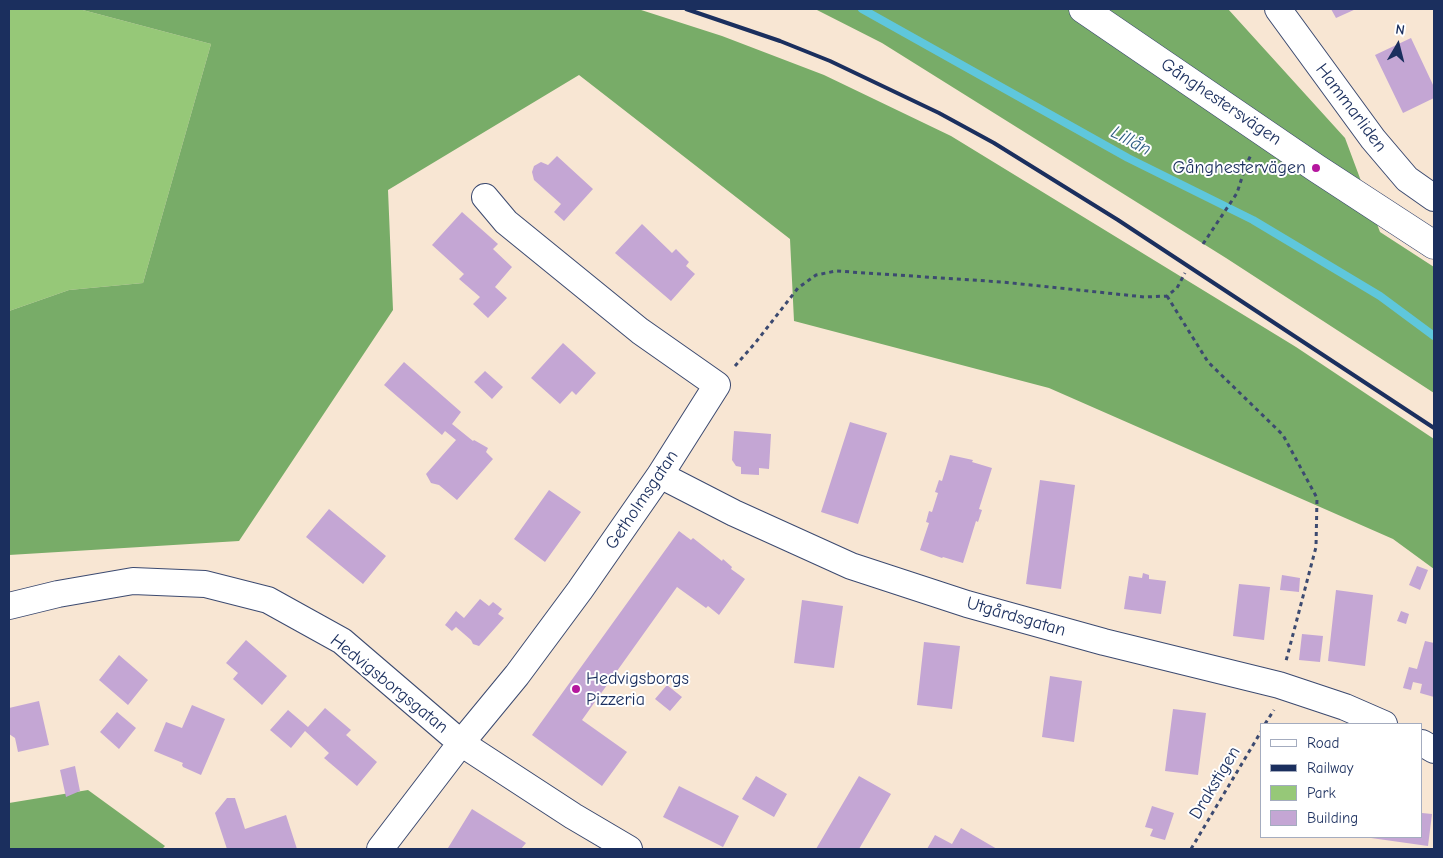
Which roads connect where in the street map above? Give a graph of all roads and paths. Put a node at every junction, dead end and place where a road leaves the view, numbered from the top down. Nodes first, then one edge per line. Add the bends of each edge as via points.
1 (1082, 9) edge
2 (1278, 9) edge
3 (1237, 193) dead end
4 (485, 197) dead end
5 (1434, 198) edge
6 (1203, 244) dead end
7 (1434, 245) edge
8 (1185, 273) dead end
9 (1167, 296) junction
10 (717, 385) junction
11 (660, 475) junction
12 (9, 606) edge
13 (1279, 686) junction
14 (1382, 723) edge
15 (1260, 733) edge
16 (461, 743) junction
17 (1423, 744) edge
18 (1434, 750) edge
19 (380, 849) edge
20 (629, 849) edge
21 (1191, 849) edge

1 - 7 street, Gånghestersvägen
2 - 5 street, Hammarliden via 1373,139 1407,179
3 - 6 path
4 - 10 street via 506,222 640,331
8 - 9 path via 1177,288
9 - 10 path via 836,271 816,275 798,288
9 - 13 path via 1208,362 1283,436 1317,498 1316,547
10 - 11 street, Getholmsgatan
11 - 13 street, Utgårdsgatan via 851,566 967,604
11 - 16 street, Getholmsgatan via 517,675
12 - 16 street, Hedvigsborgsgatan via 133,581 205,584 268,600 342,641
13 - 14 street, Utgårdsgatan via 1345,707
15 - 21 path, Drakstigen
16 - 19 street, Getholmsgatan
16 - 20 street, Hedvigsborgsgatan
17 - 18 street

